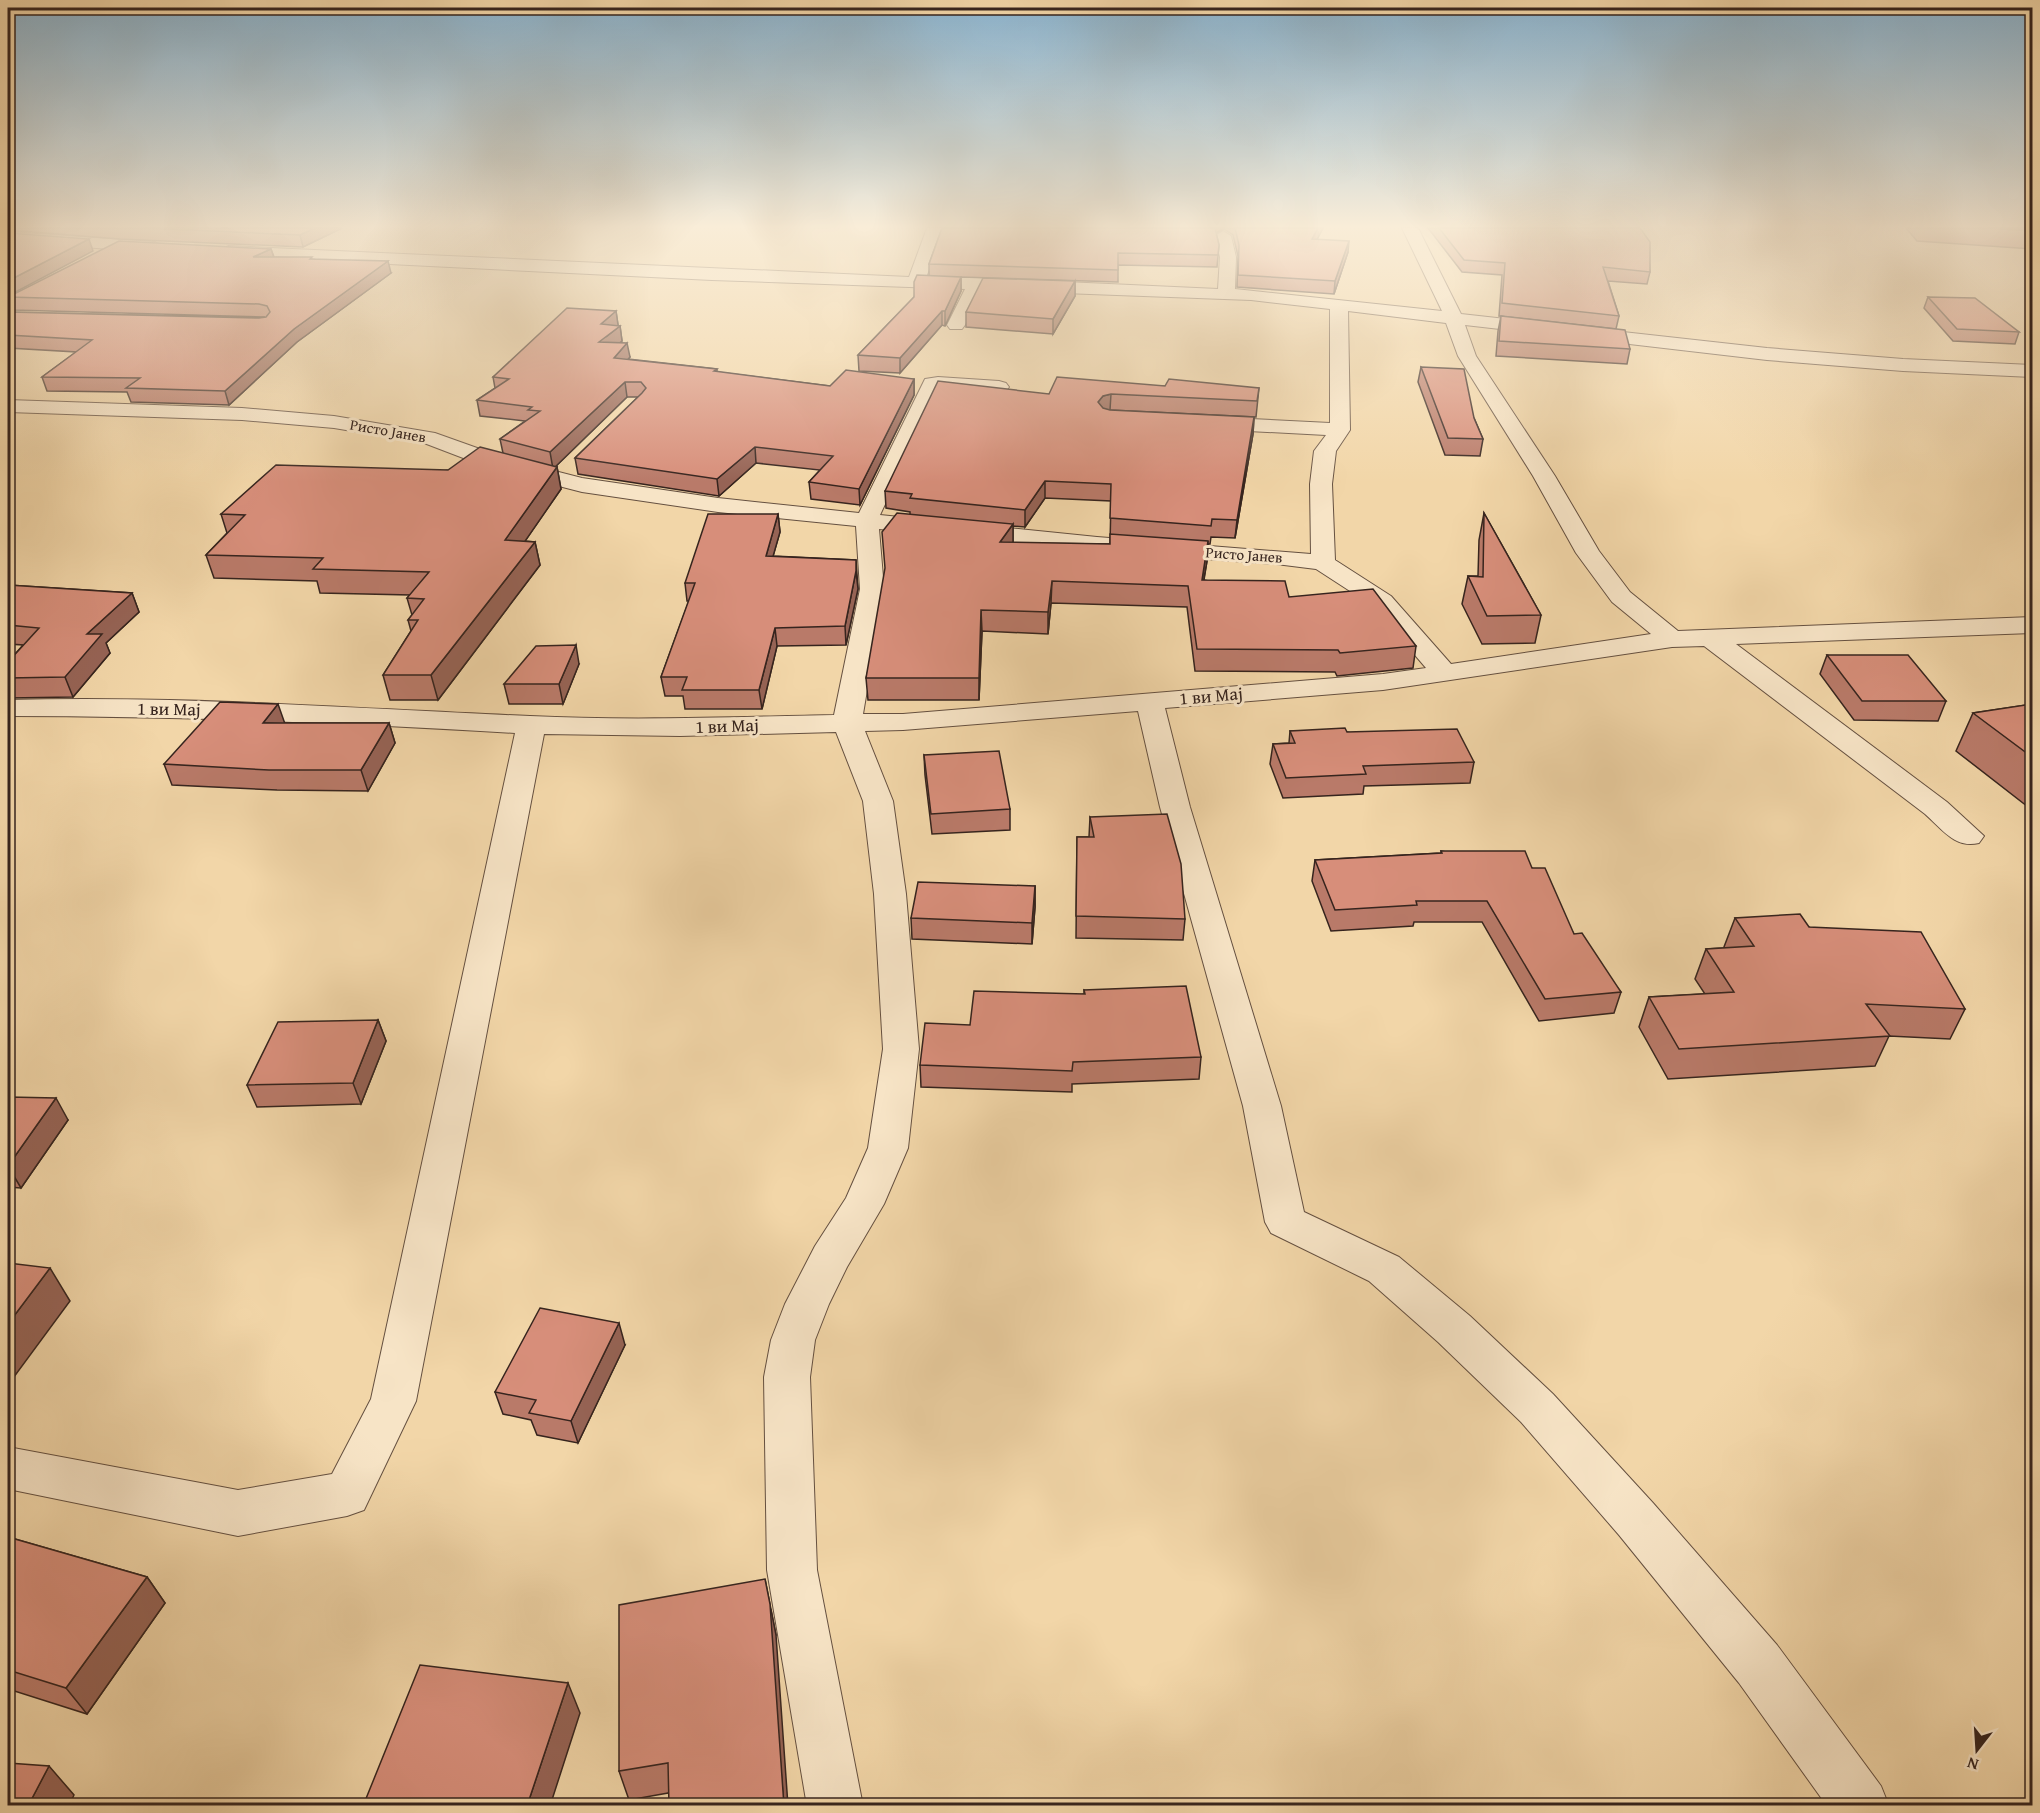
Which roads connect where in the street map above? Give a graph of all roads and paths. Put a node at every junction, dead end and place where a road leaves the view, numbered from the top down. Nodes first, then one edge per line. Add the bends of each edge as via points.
1 (962, 313) edge
2 (1339, 313) edge
3 (1397, 313) edge
4 (1452, 313) edge
5 (1454, 319) junction
6 (956, 325) dead end
7 (2032, 371) edge
8 (910, 382) edge
9 (932, 383) junction
10 (999, 387) edge
11 (8, 406) edge
12 (1190, 422) edge
13 (1340, 430) junction
14 (867, 519) junction
15 (1323, 563) junction
16 (2032, 625) edge
17 (1708, 637) junction
18 (1672, 639) junction
19 (1443, 671) junction
20 (1150, 702) junction
21 (8, 708) edge
22 (847, 723) junction
23 (531, 725) junction
24 (1968, 836) dead end
25 (8, 1467) edge
26 (835, 1806) edge
27 (1861, 1806) edge

1 - 6 street
2 - 13 street
3 - 5 street
4 - 5 street
5 - 7 street via 1824,359
5 - 18 street via 1467,356 1588,553 1621,597
8 - 9 street
9 - 10 street
9 - 14 street
11 - 14 street, Ристо Јанев via 231,413 334,422 429,437 500,464 566,472 625,492
12 - 13 street
13 - 15 street via 1325,451 1321,484
14 - 15 street, Ристо Јанев
14 - 22 street via 872,589
15 - 19 street via 1382,601
16 - 17 street, 1 ви Мај
17 - 18 street, 1 ви Мај
17 - 24 street
18 - 19 street, 1 ви Мај
19 - 20 street, 1 ви Мај via 1383,682
20 - 22 street, 1 ви Мај
20 - 27 street via 1175,807 1262,1106 1286,1222 1384,1269 1537,1408 1758,1664
21 - 23 street, 1 ви Мај via 324,713
22 - 23 street, 1 ви Мај
22 - 26 street via 878,801 890,894 901,1049 888,1148 864,1204 807,1304 793,1340 787,1377 792,1570
23 - 25 street via 393,1401 347,1494 238,1513

